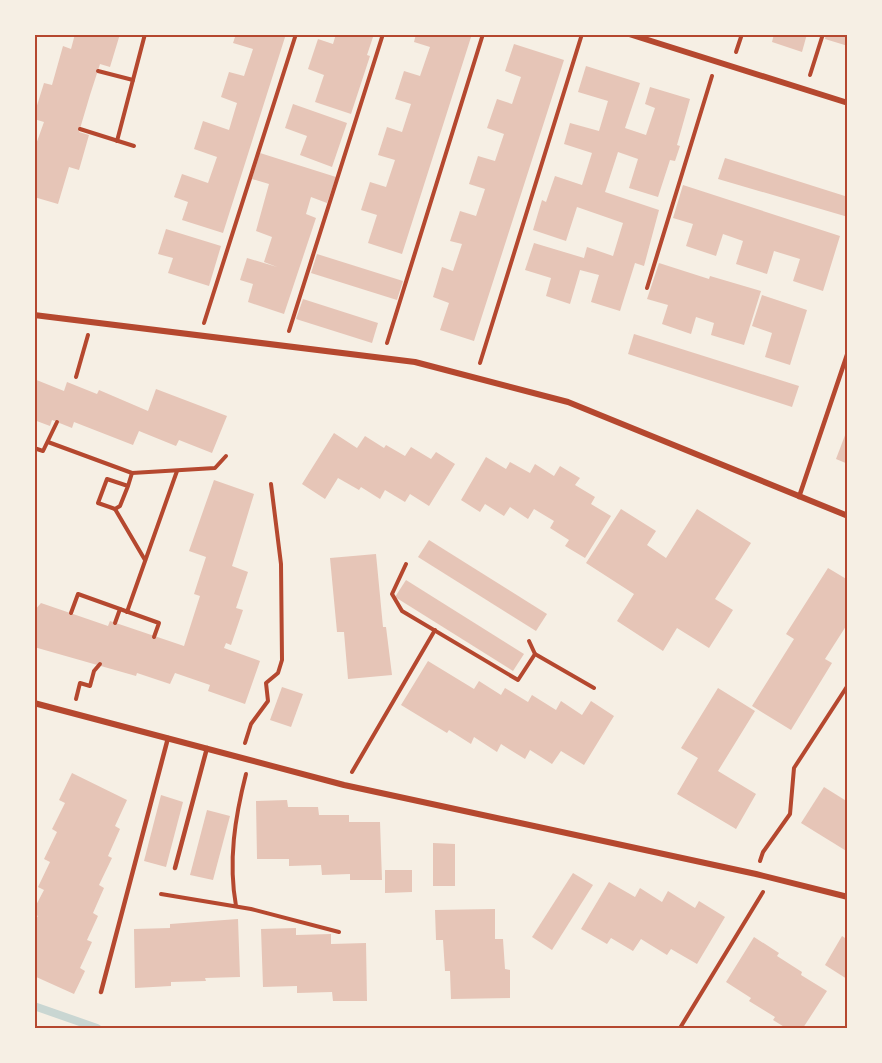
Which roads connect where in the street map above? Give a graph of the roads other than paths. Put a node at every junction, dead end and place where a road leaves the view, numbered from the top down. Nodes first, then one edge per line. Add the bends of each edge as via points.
1 (629, 34) edge
2 (848, 104) edge
3 (34, 315) edge
4 (848, 352) edge
5 (799, 496) junction
6 (848, 516) edge
7 (34, 703) edge
8 (168, 738) junction
9 (207, 748) junction
10 (175, 868) dead end
11 (848, 897) edge
12 (101, 992) dead end

1 - 2 street
3 - 5 street via 415,362 568,402
4 - 5 lane
5 - 6 street
7 - 8 street
8 - 9 street
8 - 12 lane
9 - 10 lane
9 - 11 street via 344,785

